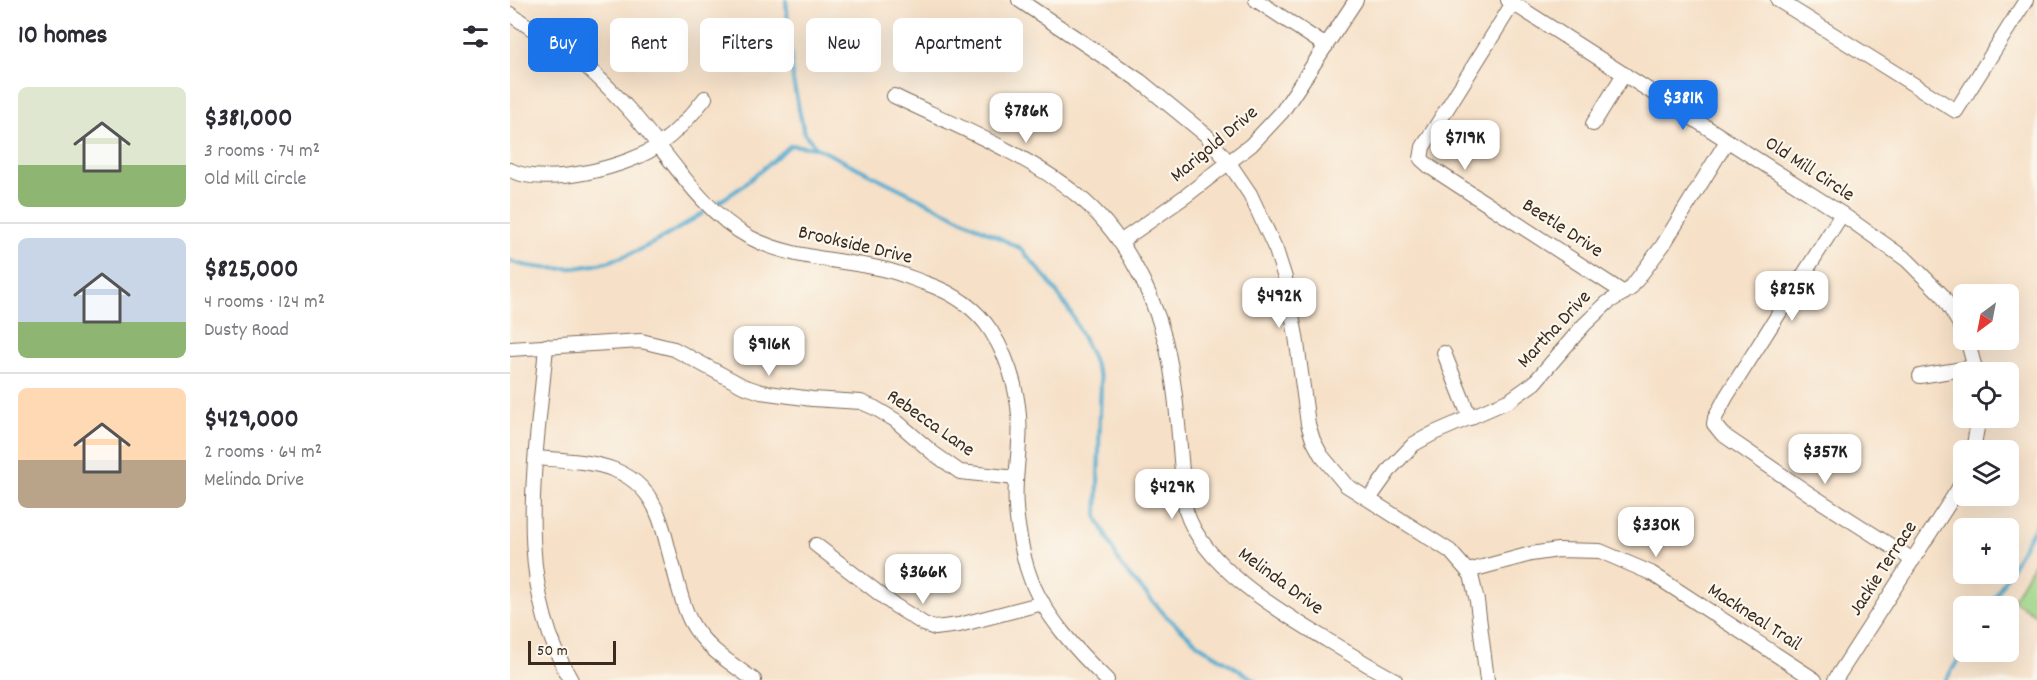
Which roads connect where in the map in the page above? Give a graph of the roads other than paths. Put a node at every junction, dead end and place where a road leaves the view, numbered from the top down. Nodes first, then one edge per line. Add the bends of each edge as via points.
1 (1019, 0) edge
2 (1256, 0) edge
3 (1356, 0) edge
4 (1778, 0) edge
5 (2026, 0) edge
6 (1511, 2) edge
7 (510, 14) edge
8 (1326, 46) junction
9 (1624, 74) junction
10 (894, 96) dead end
11 (705, 98) dead end
12 (1593, 124) dead end
13 (1727, 141) junction
14 (659, 146) junction
15 (1229, 163) junction
16 (510, 170) edge
17 (1842, 214) junction
18 (1120, 242) junction
19 (1624, 292) junction
20 (1953, 313) edge
21 (546, 346) junction
22 (510, 349) edge
23 (1444, 353) dead end
24 (1953, 372) edge
25 (1920, 376) dead end
26 (1470, 418) junction
27 (537, 458) junction
28 (1016, 478) junction
29 (1953, 495) edge
30 (1369, 499) junction
31 (816, 545) dead end
32 (1912, 560) junction
33 (1468, 571) junction
34 (1043, 603) junction
35 (572, 680) edge
36 (754, 680) edge
37 (1107, 680) edge
38 (1395, 680) edge
39 (1487, 680) edge
40 (1815, 680) edge
41 (1835, 680) edge

1 - 15 street via 1140,81 1206,135
2 - 8 street
3 - 8 street, Marigold Drive
4 - 5 street via 1956,111
6 - 9 street, Old Mill Circle
6 - 19 street, Beetle Drive via 1423,147 1421,159
7 - 14 street, Brookside Drive via 581,63
8 - 15 street, Marigold Drive via 1282,112
9 - 12 street
9 - 13 street, Old Mill Circle
10 - 18 street, Melinda Drive via 1048,174 1078,195
11 - 14 street via 690,118
13 - 17 street, Old Mill Circle
13 - 19 street, Martha Drive via 1663,245 1638,280
14 - 16 street via 627,161 572,175 537,177
14 - 28 street, Brookside Drive via 703,199 749,237 777,249 885,269 945,290 977,314 990,329 1011,372 1019,441
15 - 18 street, Marigold Drive
15 - 30 street via 1250,194 1285,278 1313,440 1320,455 1346,485
17 - 20 street, Old Mill Circle via 1907,260 1942,295
17 - 32 street via 1714,424 1722,434
18 - 38 street, Melinda Drive via 1141,278 1165,339 1186,512 1195,532 1237,579 1300,624
19 - 26 street, Martha Drive via 1584,325 1534,383 1510,400
21 - 22 street, Rebecca Lane
21 - 27 street
21 - 28 street, Rebecca Lane via 641,340 657,344 761,392 861,402 895,420 960,472
23 - 26 street
24 - 25 street
26 - 30 street, Martha Drive via 1414,444
27 - 35 street via 533,559 537,585 543,613
27 - 36 street via 605,465 621,472 648,495 659,516 690,621 704,642
28 - 34 street, Brookside Drive via 1016,508 1028,573
29 - 32 street, Jackie Terrace
30 - 33 street via 1450,551
31 - 34 street via 894,605 935,628 959,626
32 - 41 street, Jackie Terrace
33 - 39 street via 1477,601
33 - 40 street, Mackneal Trail via 1531,554 1600,551 1651,573
34 - 37 street, Brookside Drive via 1066,636

